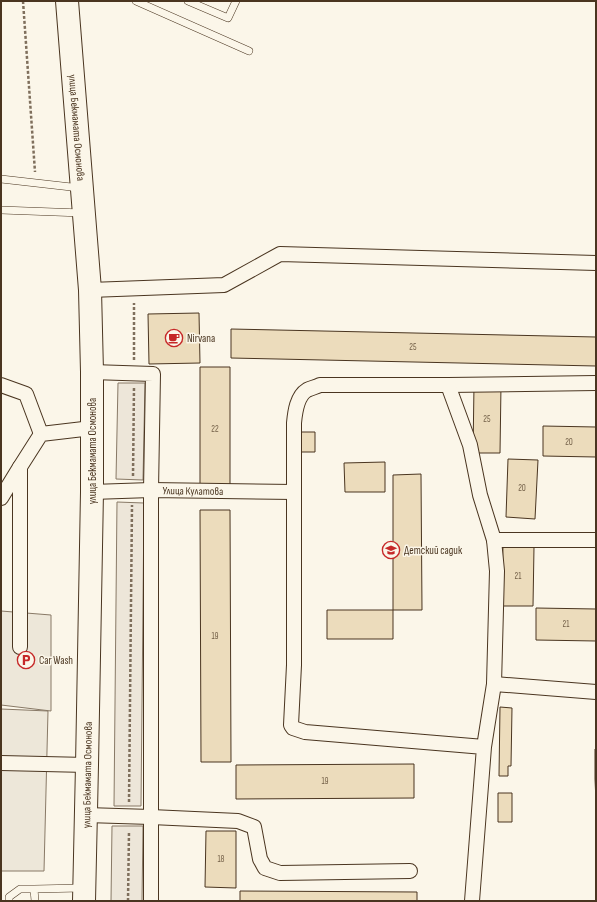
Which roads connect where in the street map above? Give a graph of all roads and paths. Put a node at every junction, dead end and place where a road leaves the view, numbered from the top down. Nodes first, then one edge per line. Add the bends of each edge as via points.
1 (23, 1) edge
2 (67, 1) edge
3 (136, 1) edge
4 (188, 1) edge
5 (236, 1) edge
6 (249, 51) dead end
7 (1, 179) edge
8 (36, 183) junction
9 (82, 189) junction
10 (1, 210) edge
11 (84, 213) junction
12 (596, 263) edge
13 (134, 288) junction
14 (90, 290) junction
15 (92, 372) junction
16 (134, 373) junction
17 (596, 383) edge
18 (1, 385) edge
19 (448, 385) junction
20 (92, 428) junction
21 (41, 434) junction
22 (20, 467) junction
23 (151, 490) junction
24 (132, 491) junction
25 (92, 492) junction
26 (294, 492) junction
27 (1, 498) edge
28 (494, 540) junction
29 (596, 540) edge
30 (20, 647) dead end
31 (494, 684) junction
32 (596, 692) edge
33 (484, 747) junction
34 (1, 763) edge
35 (88, 765) junction
36 (86, 815) junction
37 (129, 816) junction
38 (151, 817) junction
39 (410, 870) dead end
40 (34, 889) junction
41 (84, 894) edge
42 (8, 901) edge
43 (35, 901) edge
44 (128, 901) edge
45 (151, 901) edge
46 (472, 901) edge

1 - 8 path
2 - 9 highway, улица Бекмамата Осмонова
3 - 6 lane
4 - 5 lane via 228,18
7 - 8 lane
8 - 9 lane
9 - 11 highway, улица Бекмамата Осмонова
10 - 11 lane
11 - 14 highway, улица Бекмамата Осмонова
12 - 13 street via 280,254 224,285
13 - 14 street
13 - 16 path
14 - 15 highway, улица Бекмамата Осмонова
15 - 16 street
15 - 20 highway, улица Бекмамата Осмонова
16 - 23 street via 153,374
16 - 24 path
17 - 19 street
18 - 21 street via 26,394
19 - 26 street via 320,385 306,390 299,399 294,423
19 - 28 street via 470,445 480,495
20 - 21 street
20 - 25 highway, улица Бекмамата Осмонова
21 - 22 street
22 - 27 street
22 - 30 street
23 - 24 street, Улица Кулатова
23 - 26 street, Улица Кулатова
23 - 38 street
24 - 25 street, Улица Кулатова
24 - 37 path
25 - 35 highway, улица Бекмамата Осмонова
26 - 33 street via 294,665 291,725 293,728 305,732
28 - 29 street
28 - 31 street via 497,572
31 - 32 street
31 - 33 street
33 - 46 street
34 - 35 street
35 - 36 highway, улица Бекмамата Осмонова
36 - 37 street
36 - 41 highway, улица Бекмамата Осмонова
37 - 38 street
37 - 44 path
38 - 39 street via 238,821 254,827 260,860 265,868 280,872
38 - 45 street
40 - 41 lane
40 - 42 lane via 20,889 9,897
40 - 43 lane

